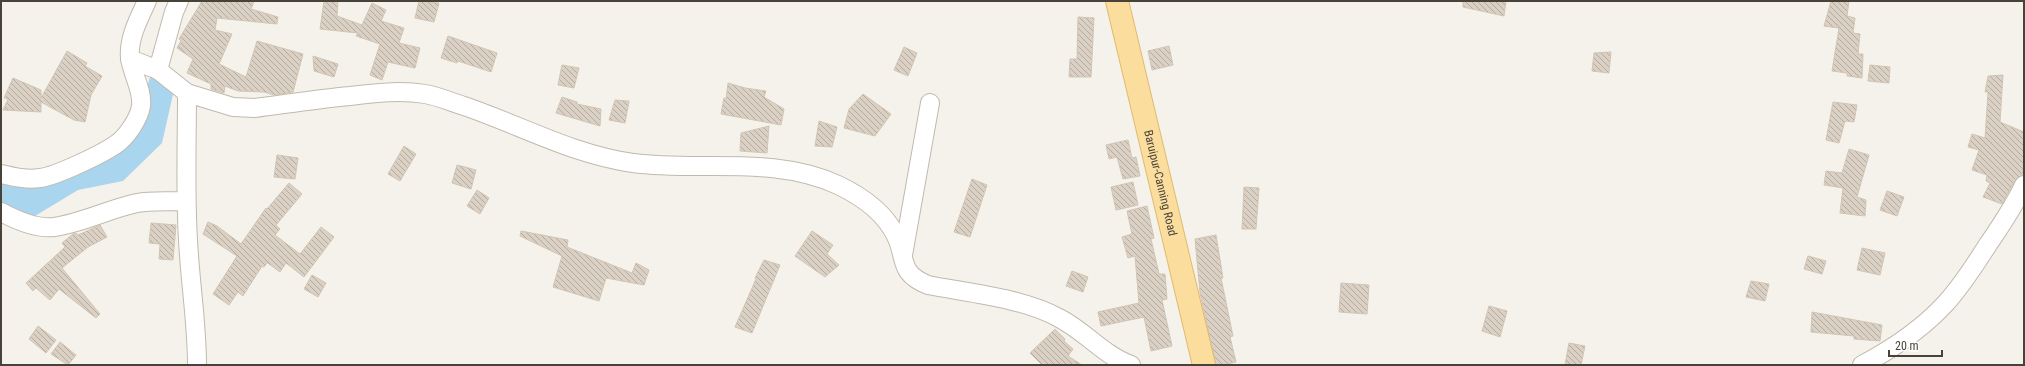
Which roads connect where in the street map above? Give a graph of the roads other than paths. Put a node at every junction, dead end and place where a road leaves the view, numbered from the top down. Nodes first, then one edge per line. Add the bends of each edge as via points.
1 (147, 1) edge
2 (179, 1) edge
3 (1117, 1) edge
4 (130, 59) junction
5 (158, 70) junction
6 (187, 93) junction
7 (930, 102) dead end
8 (1, 174) edge
9 (2022, 195) edge
10 (186, 201) junction
11 (1, 212) edge
12 (902, 260) junction
13 (197, 365) edge
14 (1131, 365) edge
15 (1204, 365) edge
16 (1862, 365) edge

1 - 4 street via 130,47
2 - 5 street
3 - 15 main road, Baruipur-Canning Road
4 - 5 street
4 - 8 street via 141,105 138,116 116,145 52,176 27,178
5 - 6 street
6 - 10 street
6 - 12 street via 233,107 254,108 386,92 426,94 597,156 633,163 756,166 810,174 866,200 884,218 896,236
7 - 12 street
9 - 16 street via 1946,304 1919,329
10 - 11 street via 138,203 52,227 29,224
10 - 13 street
12 - 14 street via 917,280 928,285 1024,304 1046,311 1070,325 1114,359

